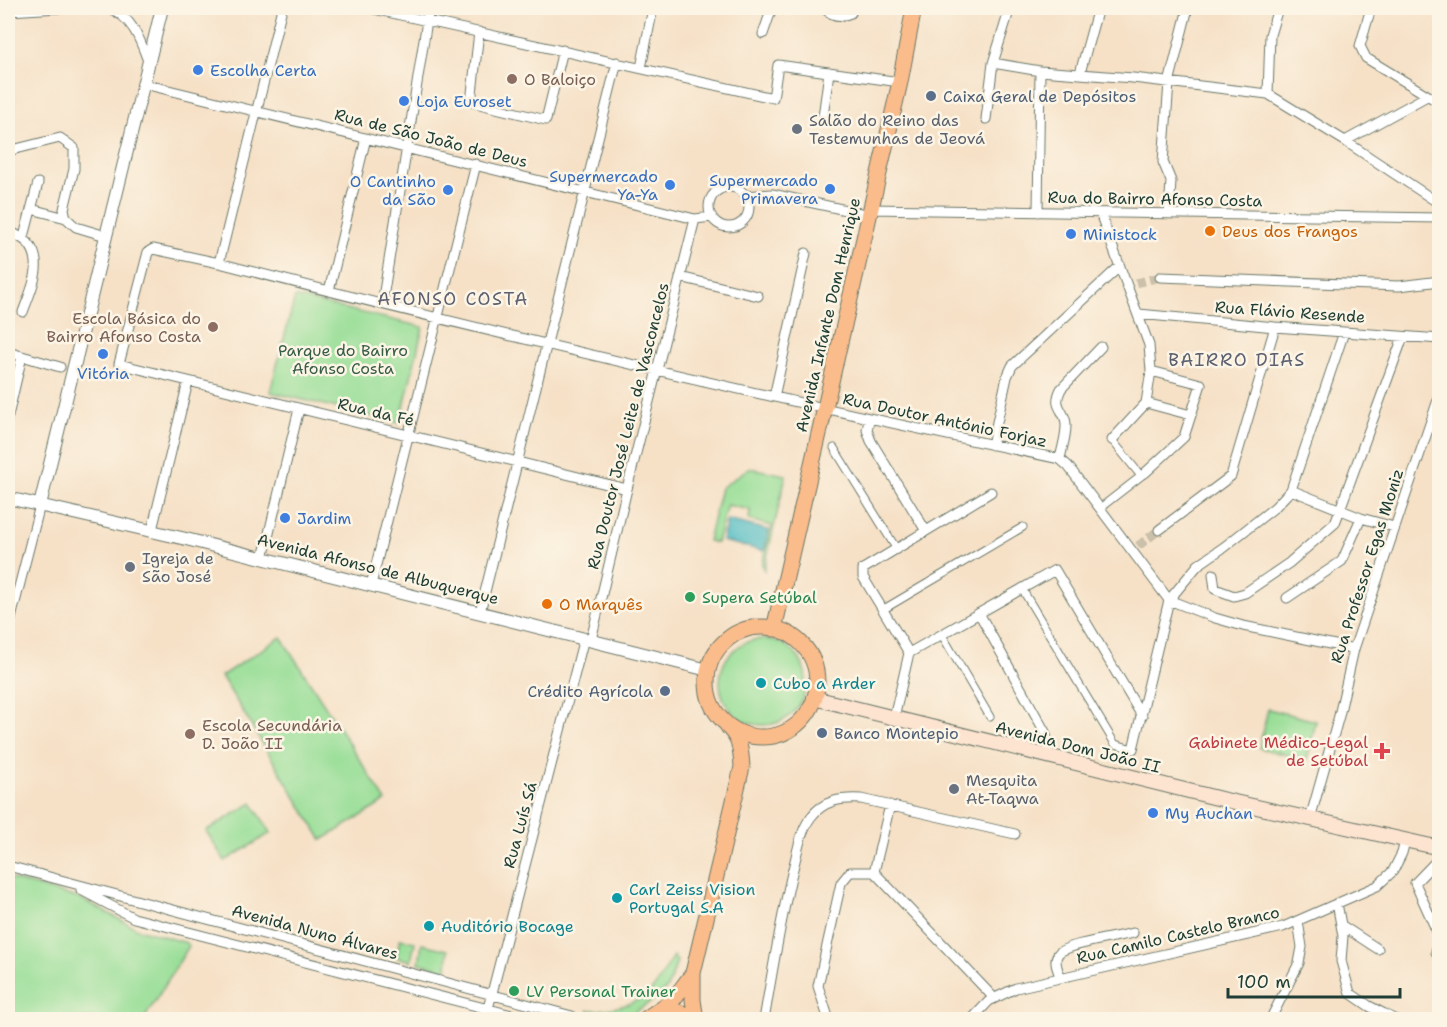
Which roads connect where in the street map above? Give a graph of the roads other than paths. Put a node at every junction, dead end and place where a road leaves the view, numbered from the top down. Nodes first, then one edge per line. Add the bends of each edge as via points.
1 (59, 8) edge
2 (109, 8) edge
3 (162, 8) edge
4 (282, 8) edge
5 (369, 8) edge
6 (429, 8) edge
7 (653, 8) edge
8 (772, 8) edge
9 (824, 8) edge
10 (851, 8) edge
11 (914, 8) edge
12 (1010, 8) edge
13 (1098, 8) edge
14 (1188, 8) edge
15 (1278, 8) edge
16 (1371, 8) edge
17 (8, 11) edge
18 (428, 21) junction
19 (479, 32) junction
20 (763, 34) dead end
21 (563, 50) junction
22 (149, 62) junction
23 (617, 62) junction
24 (993, 63) junction
25 (641, 68) junction
26 (1041, 71) junction
27 (829, 72) junction
28 (1080, 73) junction
29 (900, 82) junction
30 (1169, 83) junction
31 (144, 84) junction
32 (1268, 94) junction
33 (1427, 96) junction
34 (1439, 100) edge
35 (256, 111) junction
36 (823, 117) dead end
37 (986, 119) dead end
38 (366, 138) junction
39 (1346, 141) junction
40 (408, 148) junction
41 (8, 150) edge
42 (476, 164) junction
43 (38, 183) dead end
44 (585, 191) junction
45 (745, 196) junction
46 (1437, 202) edge
47 (31, 209) junction
48 (869, 212) junction
49 (1038, 212) junction
50 (1100, 213) junction
51 (1169, 214) junction
52 (712, 217) junction
53 (1435, 217) edge
54 (66, 218) junction
55 (695, 219) junction
56 (8, 231) edge
57 (25, 232) dead end
58 (106, 236) junction
59 (806, 254) dead end
60 (219, 263) junction
61 (1120, 266) junction
62 (680, 277) junction
63 (1160, 277) tunnel mouth
64 (1440, 281) edge
65 (329, 291) junction
66 (758, 296) dead end
67 (382, 304) junction
68 (23, 312) dead end
69 (1139, 314) junction
70 (438, 317) junction
71 (1275, 327) junction
72 (1344, 332) junction
73 (1403, 337) junction
74 (1440, 339) edge
75 (548, 345) junction
76 (1101, 347) dead end
77 (8, 352) edge
78 (22, 356) junction
79 (119, 364) joint
80 (60, 367) dead end
81 (656, 370) junction
82 (1151, 371) junction
83 (188, 382) junction
84 (1440, 394) edge
85 (774, 397) junction
86 (1146, 403) junction
87 (299, 409) junction
88 (825, 409) junction
89 (1191, 415) junction
90 (8, 416) edge
91 (869, 420) junction
92 (408, 435) junction
93 (1112, 440) joint
94 (992, 445) junction
95 (834, 448) dead end
96 (1060, 459) junction
97 (519, 462) junction
98 (1143, 474) junction
99 (627, 489) junction
100 (1291, 490) junction
101 (992, 492) dead end
102 (8, 498) edge
103 (40, 505) junction
104 (1100, 508) junction
105 (1340, 509) junction
106 (1361, 518) junction
107 (1023, 527) dead end
108 (1394, 527) junction
109 (152, 530) junction
110 (1159, 530) tunnel mouth
111 (926, 531) junction
112 (896, 548) junction
113 (263, 558) junction
114 (1213, 574) dead end
115 (371, 585) junction
116 (1022, 589) junction
117 (1287, 598) dead end
118 (1169, 600) junction
119 (884, 609) junction
120 (480, 612) junction
121 (979, 614) junction
122 (774, 629) junction
123 (8, 630) edge
124 (942, 635) junction
125 (588, 639) junction
126 (1354, 649) junction
127 (909, 653) junction
128 (708, 670) junction
129 (814, 698) junction
130 (1142, 716) junction
131 (990, 717) dead end
132 (894, 718) junction
133 (724, 723) junction
134 (769, 737) junction
135 (1133, 749) joint
136 (1048, 757) junction
137 (742, 767) junction
138 (890, 805) junction
139 (1310, 819) junction
140 (1015, 834) dead end
141 (1405, 841) junction
142 (1440, 848) edge
143 (1440, 857) edge
144 (8, 866) edge
145 (874, 872) junction
146 (45, 876) junction
147 (141, 901) junction
148 (1337, 903) junction
149 (134, 918) junction
150 (1298, 921) junction
151 (1341, 925) junction
152 (1133, 933) dead end
153 (1378, 949) dead end
154 (1440, 956) edge
155 (693, 973) junction
156 (1061, 978) junction
157 (491, 994) junction
158 (994, 998) junction
159 (488, 1008) junction
160 (659, 1011) junction
161 (827, 1014) dead end
162 (485, 1020) edge
163 (531, 1020) edge
164 (571, 1020) edge
165 (644, 1020) edge
166 (695, 1020) edge
167 (764, 1020) edge
168 (971, 1020) edge
169 (1270, 1020) edge
170 (1396, 1020) edge

1 - 17 street
2 - 22 street via 128,19
3 - 22 street
4 - 35 street
5 - 18 street
6 - 18 street
7 - 25 street
8 - 20 street
9 - 10 street via 843,17 851,13
11 - 29 main road, Avenida Infante Dom Henrique
12 - 24 street
13 - 28 street
14 - 30 street
15 - 32 street via 1270,35
16 - 33 street via 1360,46 1366,58
18 - 19 street
18 - 40 street
19 - 21 street
19 - 21 street via 471,102 546,120
21 - 23 street
22 - 31 street
23 - 25 street
23 - 44 street
24 - 26 street
24 - 37 street
25 - 27 street via 773,98 778,65
26 - 28 street
26 - 49 street
27 - 29 street
27 - 36 street
28 - 30 street
29 - 48 main road, Avenida Infante Dom Henrique
30 - 32 street
30 - 51 street via 1163,162 1171,180
31 - 35 street, Rua de São João de Deus
31 - 58 street
32 - 39 street
33 - 34 street
33 - 39 street
35 - 38 street, Rua de São João de Deus
35 - 60 street
38 - 40 street, Rua de São João de Deus
38 - 65 street
39 - 46 street
40 - 42 street, Rua de São João de Deus
40 - 67 street
41 - 54 street via 60,138 74,148 76,158 64,209
42 - 44 street, Rua de São João de Deus
42 - 70 street
43 - 47 street
44 - 55 street, Rua de São João de Deus
44 - 75 street
45 - 48 street via 772,194
45 - 52 street via 732,187 717,191 709,202
45 - 52 street via 747,214 738,225 722,226
46 - 53 street
47 - 54 street
47 - 57 street
48 - 49 street, Rua do Bairro Afonso Costa
48 - 88 main road, Avenida Infante Dom Henrique
49 - 50 street, Rua do Bairro Afonso Costa
50 - 51 street, Rua do Bairro Afonso Costa
50 - 61 street
51 - 53 street, Rua do Bairro Afonso Costa
52 - 55 street, Rua de São João de Deus
54 - 58 street via 76,227
55 - 62 street, Rua Doutor José Leite de Vasconcelos
56 - 68 street via 28,244 36,260
58 - 103 street
59 - 85 street
60 - 65 street, Rua Doutor António Forjaz
60 - 79 street, Rua Doutor António Forjaz via 153,249 148,252
61 - 69 street via 1132,284
61 - 94 street via 1012,366
62 - 66 street
62 - 81 street, Rua Doutor José Leite de Vasconcelos
63 - 64 street via 1400,286
65 - 67 street, Rua Doutor António Forjaz
67 - 70 street, Rua Doutor António Forjaz
69 - 71 street, Rua Flávio Resende
69 - 82 street via 1149,345
70 - 75 street, Rua Doutor António Forjaz
70 - 92 street
71 - 72 street, Rua Flávio Resende
71 - 110 street via 1231,476
72 - 73 street, Rua Flávio Resende
72 - 100 street
73 - 74 street, Rua Flávio Resende
73 - 105 street
75 - 81 street, Rua Doutor António Forjaz
75 - 97 street
76 - 96 street via 1058,395 1058,407 1066,423
77 - 78 street
78 - 80 street
78 - 90 street
79 - 83 street, Rua da Fé
81 - 85 street, Rua Doutor António Forjaz
81 - 99 street, Rua Doutor José Leite de Vasconcelos
82 - 86 street
82 - 89 street via 1201,384
83 - 87 street, Rua da Fé
83 - 109 street
84 - 108 street, Rua Professor Egas Moniz
85 - 88 street, Rua Doutor António Forjaz
86 - 89 street
86 - 93 street
87 - 92 street, Rua da Fé
87 - 113 street
88 - 91 street, Rua Doutor António Forjaz
88 - 122 main road, Avenida Infante Dom Henrique
89 - 98 street via 1184,437
91 - 94 street, Rua Doutor António Forjaz
91 - 111 street via 870,441
92 - 97 street, Rua da Fé
92 - 115 street
93 - 98 street
94 - 96 street, Rua Doutor António Forjaz
95 - 112 street
96 - 104 street, Rua Doutor António Forjaz
97 - 99 street, Rua da Fé
97 - 120 street
98 - 104 street
99 - 125 street, Rua Doutor José Leite de Vasconcelos
100 - 105 street
100 - 118 street via 1275,507 1198,565
101 - 111 street
102 - 103 street, Avenida Afonso de Albuquerque
103 - 109 street, Avenida Afonso de Albuquerque
103 - 123 street
104 - 118 street, Rua Doutor António Forjaz via 1135,548
105 - 106 street
105 - 114 street via 1335,523 1289,563 1245,592 1234,596 1215,589
106 - 108 street
106 - 117 street via 1342,561
107 - 119 street
108 - 126 street, Rua Professor Egas Moniz
109 - 113 street, Avenida Afonso de Albuquerque
111 - 112 street
112 - 119 street via 862,571
113 - 115 street, Avenida Afonso de Albuquerque
115 - 120 street, Avenida Afonso de Albuquerque
116 - 121 street
116 - 130 street via 1055,570
116 - 135 street via 1114,744
118 - 126 street via 1243,626
118 - 130 street
119 - 127 street
120 - 125 street, Avenida Afonso de Albuquerque
121 - 124 street
121 - 136 street via 1045,732
122 - 128 main road via 755,628 737,633 716,652
122 - 129 main road via 798,641 809,655 816,671
124 - 127 street
124 - 131 street
125 - 128 street, Avenida Afonso de Albuquerque
125 - 157 street, Rua Luís Sá
126 - 139 street, Rua Professor Egas Moniz
127 - 132 street
128 - 133 main road via 709,698
129 - 132 main road, Avenida Dom João II
129 - 134 main road via 798,724
130 - 135 street
132 - 136 main road, Avenida Dom João II
133 - 134 main road via 750,736
133 - 137 main road via 739,742
134 - 137 main road via 755,747
136 - 139 main road, Avenida Dom João II
137 - 155 main road
138 - 140 street
138 - 145 street
138 - 167 street via 841,798 824,805 811,818 789,885
139 - 141 main road, Avenida Dom João II
141 - 142 main road, Avenida Dom João II
141 - 148 street, Rua Camilo Castelo Branco via 1398,862 1385,880
143 - 154 street via 1415,883 1439,936
144 - 146 street, Avenida Nuno Álvares
145 - 158 street
145 - 161 street via 850,873 841,883 818,986
146 - 147 street, Avenida Nuno Álvares
146 - 149 street, Avenida Nuno Álvares via 90,893
147 - 149 street via 130,908
147 - 157 street, Avenida Nuno Álvares
148 - 150 street, Rua Camilo Castelo Branco
148 - 151 street
149 - 159 street, Avenida Nuno Álvares
150 - 156 street, Rua Camilo Castelo Branco
150 - 169 street via 1302,947 1299,963
151 - 153 street
151 - 170 street via 1341,961 1350,993
152 - 156 street via 1059,952 1056,964
155 - 160 main road via 673,1000
155 - 166 main road
156 - 158 street, Rua Camilo Castelo Branco via 1016,988
157 - 159 street, Rua Luís Sá
157 - 164 street, Avenida Nuno Álvares via 572,1016
158 - 168 street, Rua Camilo Castelo Branco
159 - 162 street, Rua Luís Sá
159 - 163 street, Avenida Nuno Álvares
160 - 165 main road
160 - 166 main road via 686,1013

